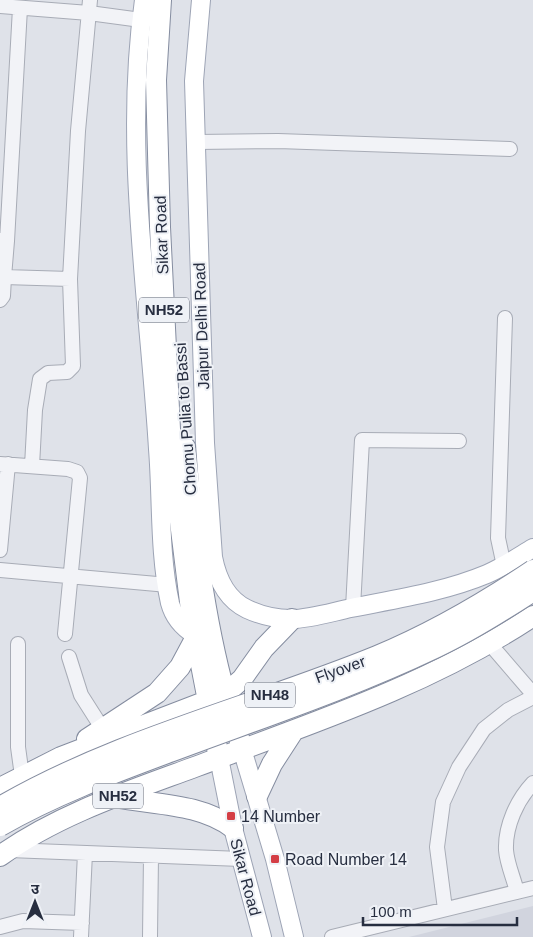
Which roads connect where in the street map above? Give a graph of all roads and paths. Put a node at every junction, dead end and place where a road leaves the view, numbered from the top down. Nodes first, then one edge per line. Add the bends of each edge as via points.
1 (144, 0) edge
2 (161, 0) edge
3 (175, 0) edge
4 (201, 0) edge
5 (0, 6) edge
6 (89, 6) edge
7 (20, 8) junction
8 (141, 20) junction
9 (197, 142) junction
10 (510, 149) dead end
11 (4, 241) edge
12 (4, 277) junction
13 (70, 279) junction
14 (0, 300) edge
15 (505, 318) dead end
16 (459, 441) dead end
17 (4, 464) edge
18 (32, 466) junction
19 (533, 548) edge
20 (0, 550) edge
21 (504, 566) junction
22 (0, 570) edge
23 (533, 570) edge
24 (71, 576) junction
25 (168, 585) junction
26 (533, 591) edge
27 (353, 608) junction
28 (533, 616) edge
29 (292, 619) junction
30 (194, 631) junction
31 (65, 634) dead end
32 (18, 644) dead end
33 (490, 644) junction
34 (69, 657) dead end
35 (225, 694) junction
36 (533, 696) edge
37 (207, 701) junction
38 (102, 728) junction
39 (294, 730) junction
40 (242, 748) junction
41 (61, 757) junction
42 (219, 758) junction
43 (22, 776) junction
44 (533, 783) edge
45 (0, 788) edge
46 (257, 796) junction
47 (115, 797) junction
48 (0, 807) edge
49 (0, 826) edge
50 (233, 828) junction
51 (4, 853) edge
52 (85, 853) junction
53 (151, 856) junction
54 (241, 859) junction
55 (533, 888) edge
56 (517, 892) junction
57 (445, 910) junction
58 (0, 927) edge
59 (81, 930) edge
60 (150, 937) edge
61 (262, 937) edge
62 (294, 937) edge
63 (332, 937) edge

1 - 8 main road
2 - 30 highway, Sikar Road / NH52 via 156,80 166,365 172,458
3 - 35 highway, Chomu Pulia to Bassi / NH52 via 170,81 183,429 200,568
4 - 9 main road, Jaipur Delhi Road via 194,81
5 - 7 street
6 - 7 street
6 - 8 street
6 - 13 street
7 - 11 street
8 - 25 main road via 136,140 145,311
9 - 10 street via 278,141
9 - 29 main road, Jaipur Delhi Road via 204,443 213,557 217,574 234,600 246,609 267,616
11 - 12 street
12 - 13 street
12 - 14 street
13 - 18 street via 73,366 67,372 48,373 40,379
15 - 21 street via 498,538
16 - 27 street via 362,440
17 - 18 street
17 - 20 street
18 - 24 street via 74,470 80,478
19 - 21 main road, Jaipur Delhi Road
21 - 27 main road, Jaipur Delhi Road via 439,589
22 - 24 street
23 - 48 highway, Flyover / NH48, bridge via 452,620 377,656 76,768
24 - 25 street
24 - 31 street
25 - 30 main road via 170,604 177,620 183,628
26 - 49 highway, Flyover / NH48, bridge via 480,625 428,652 83,784
27 - 29 main road, Jaipur Delhi Road
28 - 33 highway
29 - 35 highway via 264,648 242,679
30 - 37 highway, NH52
30 - 38 highway via 180,667 157,693
32 - 43 street via 18,747
33 - 36 street
33 - 39 highway via 435,672
34 - 38 street via 81,695
35 - 37 highway
35 - 40 highway, NH52
36 - 57 street via 484,729 459,767 443,802 437,847
37 - 41 highway
37 - 42 highway, NH52
38 - 41 highway
39 - 40 highway
39 - 46 highway via 272,764
40 - 42 highway, NH52
40 - 46 main road
41 - 43 highway
42 - 47 highway, NH52
42 - 50 main road, Sikar Road
43 - 45 highway
44 - 56 street via 520,797 510,821 506,850
46 - 62 main road
47 - 50 highway via 197,811 212,815
47 - 51 highway, NH52 via 40,831
50 - 54 main road, Sikar Road
51 - 52 street
52 - 53 street
52 - 59 street
53 - 54 street
53 - 60 street
54 - 61 main road, Sikar Road
55 - 56 street
56 - 57 street
57 - 63 street
58 - 59 street via 23,921

